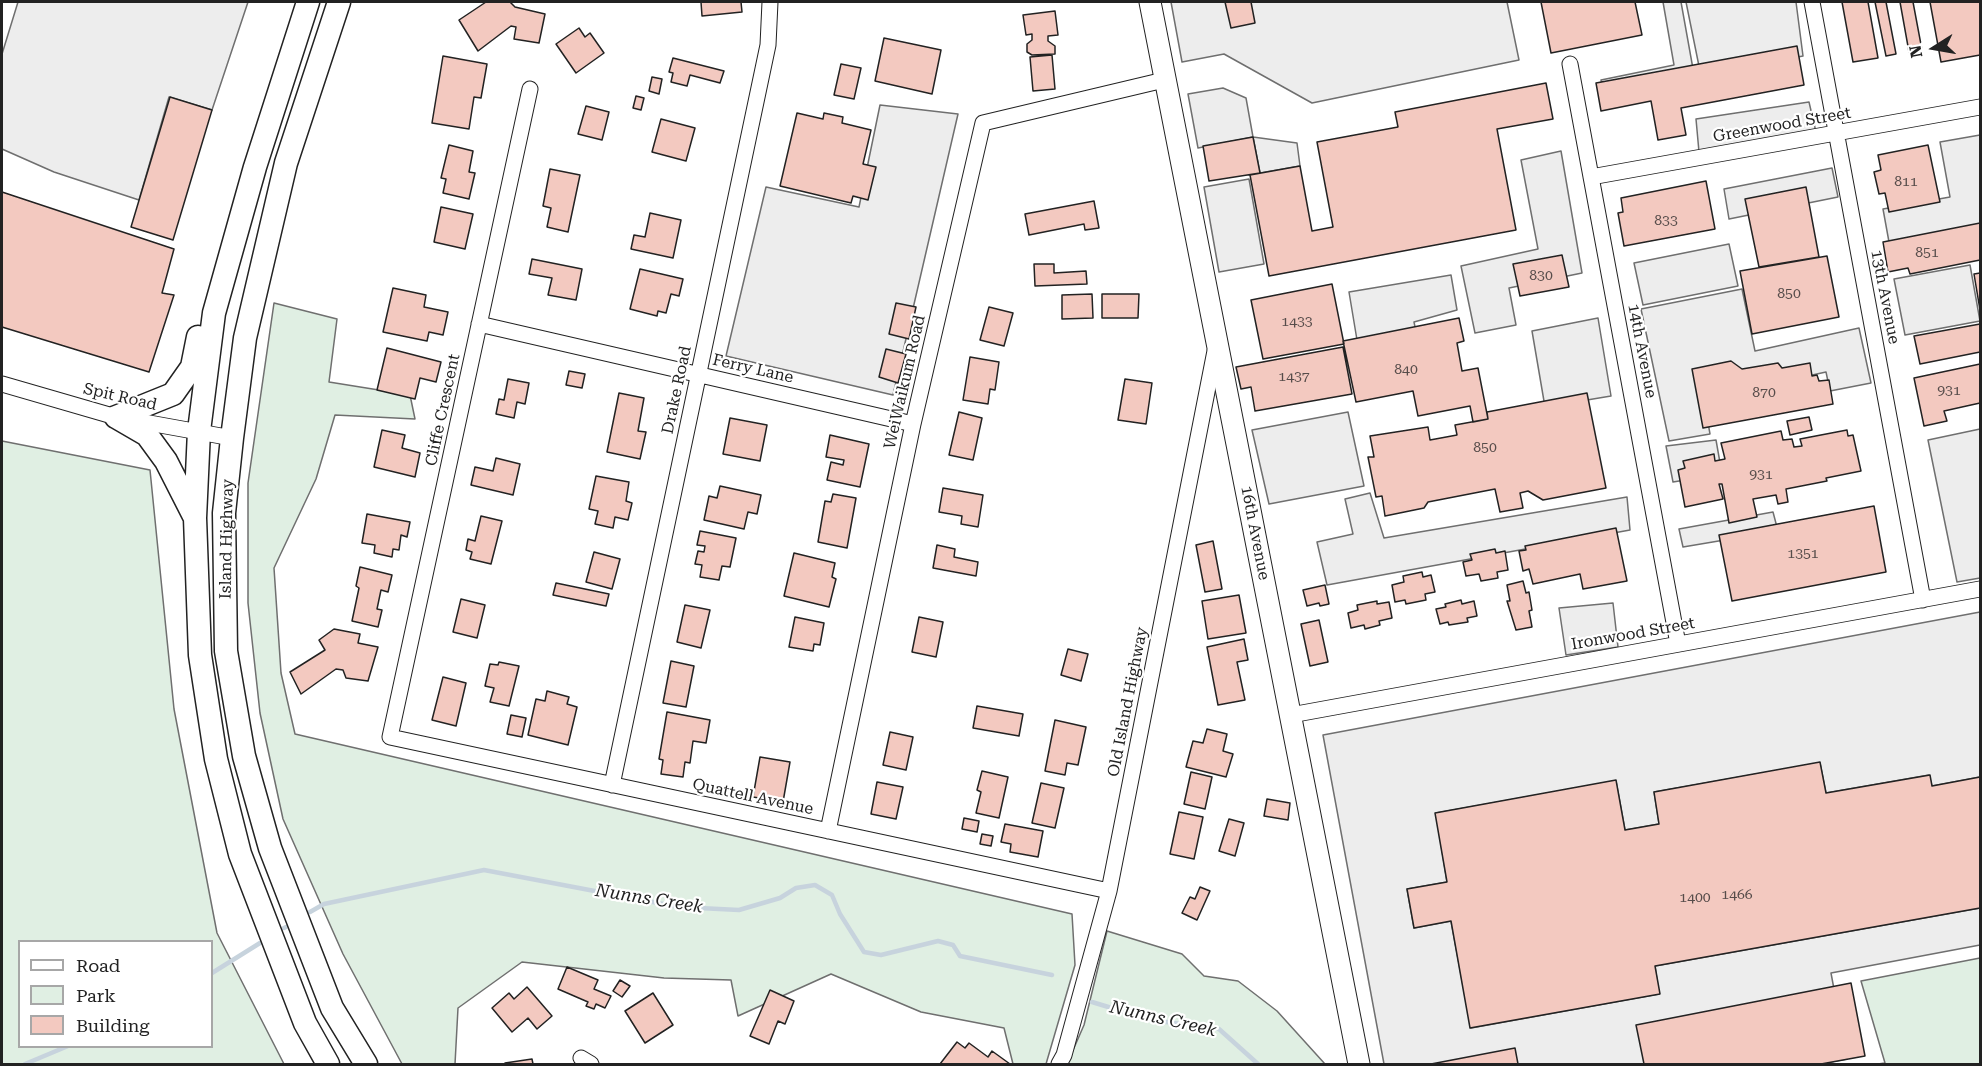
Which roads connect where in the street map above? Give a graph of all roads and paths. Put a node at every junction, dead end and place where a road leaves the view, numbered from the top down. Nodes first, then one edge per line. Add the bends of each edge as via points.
1 (308, 2) edge
2 (339, 2) edge
3 (770, 2) edge
4 (1150, 2) edge
5 (1812, 2) edge
6 (1570, 64) dead end
7 (1164, 80) junction
8 (530, 89) dead end
9 (276, 101) junction
10 (1980, 107) edge
11 (1837, 133) junction
12 (1591, 177) junction
13 (480, 324) junction
14 (1217, 342) junction
15 (698, 375) junction
16 (2, 384) edge
17 (116, 417) junction
18 (913, 424) junction
19 (200, 431) junction
20 (232, 438) junction
21 (195, 518) junction
22 (1980, 589) edge
23 (1923, 600) junction
24 (1678, 644) junction
25 (1291, 715) junction
26 (390, 737) joint
27 (612, 785) junction
28 (828, 831) junction
29 (1109, 891) junction
30 (328, 1065) edge
31 (366, 1065) edge
32 (1059, 1065) edge
33 (1359, 1065) edge

1 - 9 main road, Island Highway
2 - 20 main road, Island Highway via 286,163 245,338
3 - 15 street, Drake Road via 768,45
4 - 7 street, 16th Avenue
5 - 11 street, 13th Avenue
6 - 12 street, 14th Avenue
7 - 14 street, 16th Avenue
7 - 18 street, WeiWaikum Road via 983,123
8 - 13 street, Cliffe Crescent
9 - 17 main road via 246,156 209,274 192,367 173,394
9 - 19 main road, Island Highway via 214,313
10 - 11 street, Greenwood Street
11 - 12 street, Greenwood Street
11 - 23 street, 13th Avenue
12 - 24 street, 14th Avenue
13 - 15 street, Ferry Lane
13 - 26 street, Cliffe Crescent
14 - 25 street, 16th Avenue
14 - 29 street, Old Island Highway
15 - 18 street, Ferry Lane
15 - 27 street, Drake Road
16 - 17 street, Spit Road
17 - 19 street, Spit Road
17 - 21 main road via 147,435 166,460
18 - 28 street, WeiWaikum Road
19 - 20 street, Spit Road
19 - 21 main road, Island Highway
20 - 31 main road, Island Highway via 224,513 226,651 244,756 270,848 333,1008
21 - 30 main road, Island Highway via 200,655 216,759 240,854 306,1023
22 - 23 street, Ironwood Street
23 - 24 street, Ironwood Street
24 - 25 street, Ironwood Street
25 - 33 street, 16th Avenue
26 - 27 street, Quattell Avenue
27 - 28 street, Quattell Avenue
28 - 29 street, Quattell Avenue
29 - 32 street, Old Island Highway

